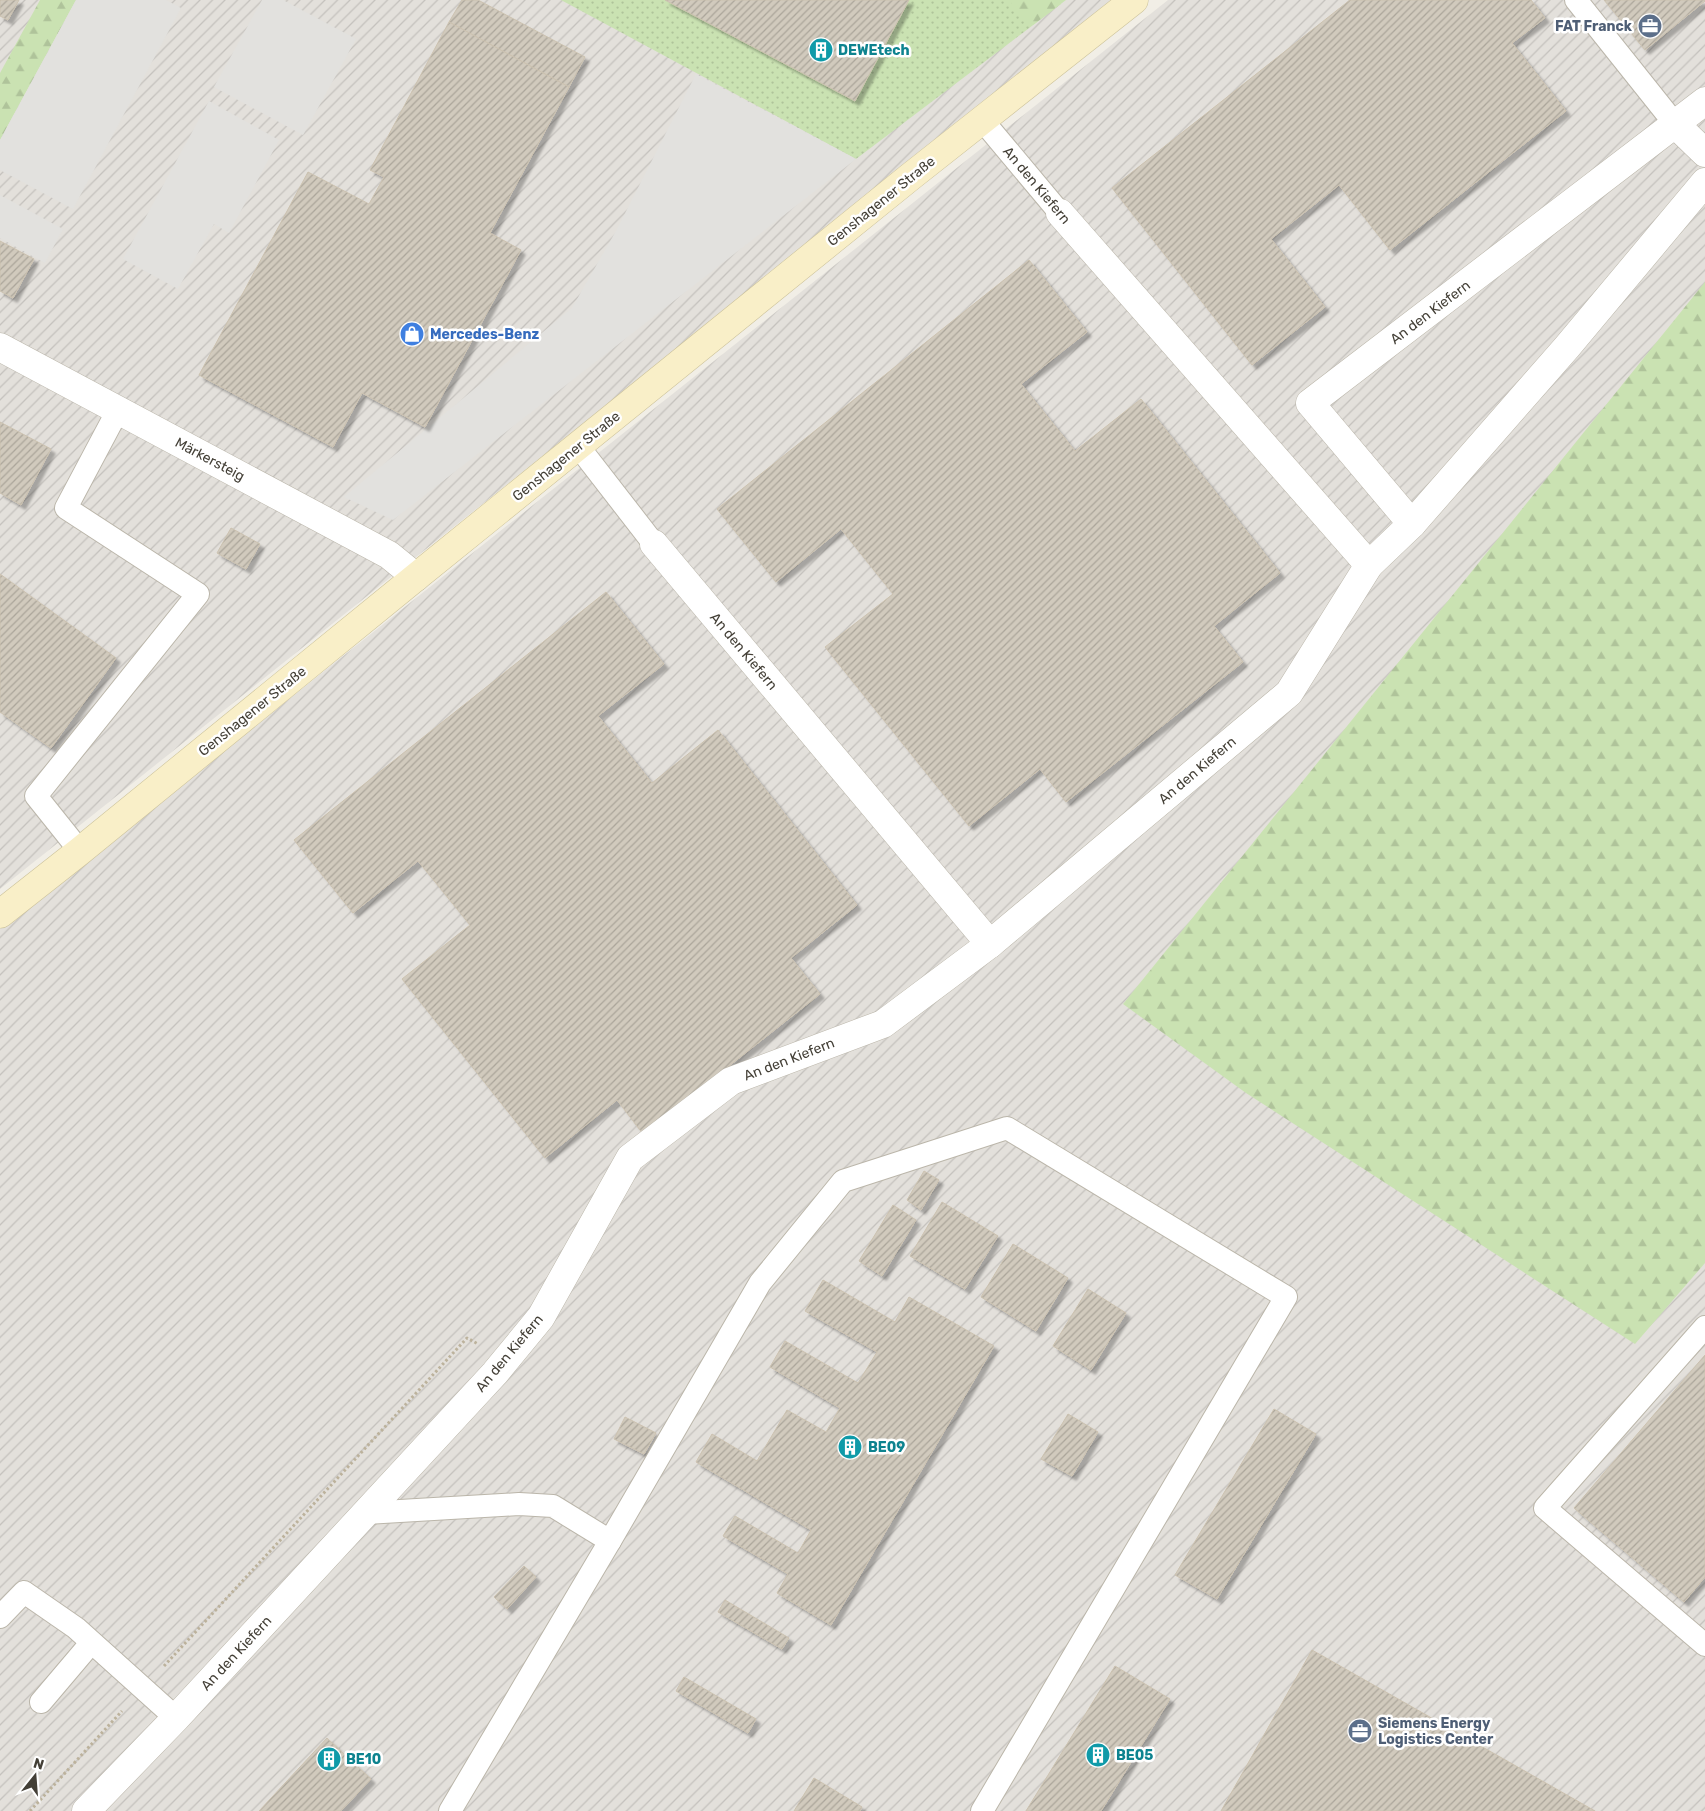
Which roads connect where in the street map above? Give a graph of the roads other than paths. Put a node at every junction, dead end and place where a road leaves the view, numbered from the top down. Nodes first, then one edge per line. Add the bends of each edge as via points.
1 (1134, 0) edge
2 (1576, 0) edge
3 (1705, 101) edge
4 (983, 120) junction
5 (1675, 124) junction
6 (1705, 153) edge
7 (1705, 182) edge
8 (1060, 213) joint
9 (0, 348) edge
10 (118, 410) junction
11 (578, 446) junction
12 (1412, 524) junction
13 (654, 544) joint
14 (1369, 565) junction
15 (416, 577) junction
16 (80, 851) junction
17 (0, 914) edge
18 (990, 944) junction
19 (1705, 1327) edge
20 (366, 1513) junction
21 (610, 1541) junction
22 (0, 1617) edge
23 (92, 1643) junction
24 (1705, 1645) edge
25 (41, 1702) dead end
26 (176, 1718) junction
27 (89, 1810) edge
28 (450, 1811) edge
29 (982, 1811) edge

1 - 4 main road, Genshagener Straße
2 - 5 lane
3 - 5 street, An den Kiefern
4 - 8 lane, An den Kiefern
4 - 11 main road, Genshagener Straße
5 - 6 street
5 - 12 street, An den Kiefern via 1310,403
7 - 12 street, An den Kiefern via 1567,347
8 - 14 street, An den Kiefern
9 - 10 street, Märkersteig
10 - 15 street, Märkersteig via 389,555
10 - 16 lane via 66,508 198,594 36,796
11 - 13 lane, An den Kiefern
11 - 15 main road, Genshagener Straße
12 - 14 street, An den Kiefern
13 - 18 street, An den Kiefern
14 - 18 street, An den Kiefern via 1289,693
15 - 16 main road, Genshagener Straße
16 - 17 main road, Genshagener Straße
18 - 20 street, An den Kiefern via 883,1024 731,1081 630,1158 541,1317 495,1373
19 - 24 lane via 1545,1508
20 - 21 lane via 519,1504 553,1506
20 - 26 street, An den Kiefern
21 - 28 lane
21 - 29 lane via 760,1283 843,1181 1007,1128 1286,1297
22 - 23 lane via 24,1592
23 - 25 lane
23 - 26 lane
26 - 27 street, An den Kiefern

